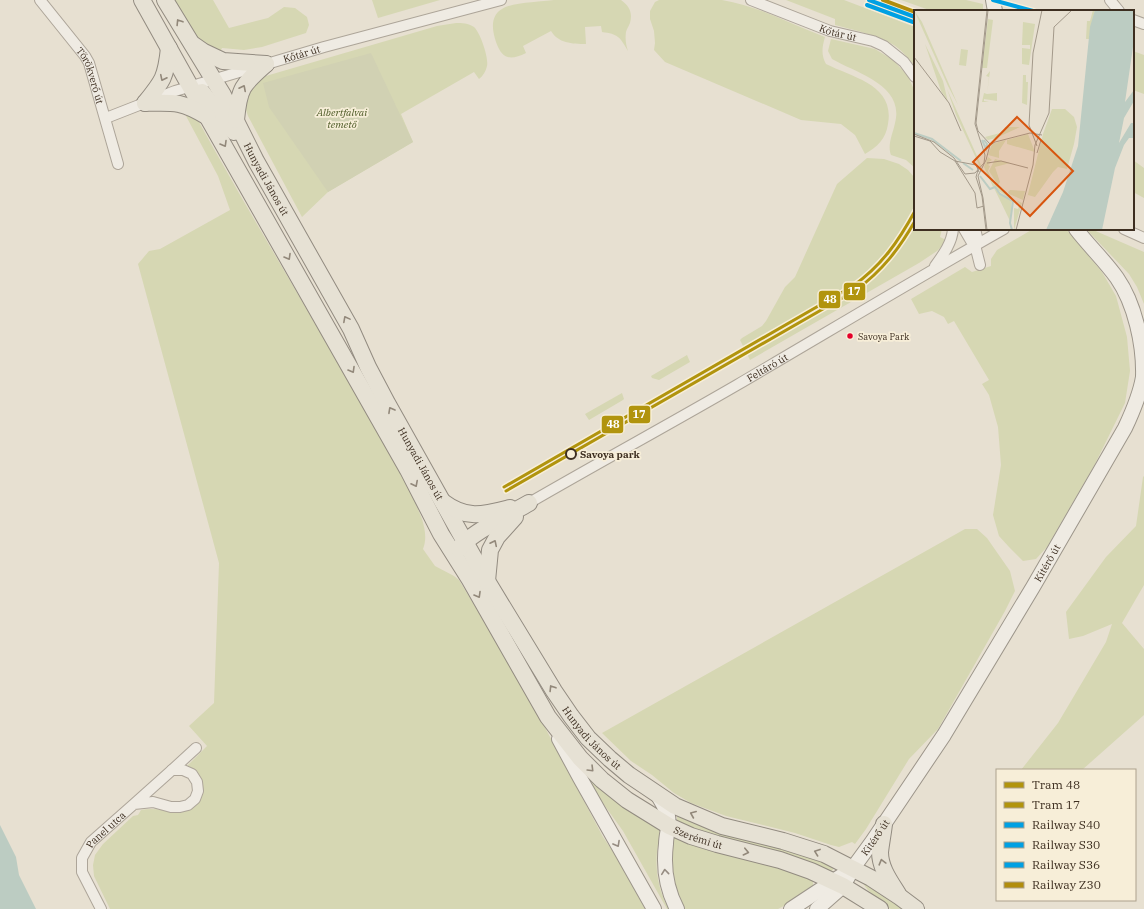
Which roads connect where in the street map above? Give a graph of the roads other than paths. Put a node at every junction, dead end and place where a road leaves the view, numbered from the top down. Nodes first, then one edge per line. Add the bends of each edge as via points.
1 (40, 0) edge
2 (165, 0) edge
3 (501, 0) edge
4 (751, 0) edge
5 (993, 0) edge
6 (1110, 0) edge
7 (143, 2) edge
8 (995, 10) edge
9 (1117, 10) edge
10 (1134, 20) edge
11 (1144, 24) edge
12 (192, 44) junction
13 (168, 48) junction
14 (266, 64) junction
15 (914, 76) edge
16 (214, 79) junction
17 (190, 86) junction
18 (145, 103) junction
19 (208, 117) junction
20 (106, 118) junction
21 (236, 120) junction
22 (256, 161) junction
23 (118, 164) dead end
24 (953, 230) edge
25 (965, 230) edge
26 (975, 230) edge
27 (1002, 230) edge
28 (1077, 230) edge
29 (1126, 230) edge
30 (1144, 238) edge
31 (976, 245) junction
32 (980, 265) dead end
33 (932, 269) junction
34 (442, 501) junction
35 (529, 503) junction
36 (465, 541) junction
37 (458, 562) junction
38 (487, 580) junction
39 (548, 717) junction
40 (196, 748) dead end
41 (172, 770) junction
42 (657, 794) junction
43 (134, 804) junction
44 (884, 824) junction
45 (669, 826) junction
46 (853, 868) junction
47 (838, 883) junction
48 (900, 897) junction
49 (101, 909) edge
50 (654, 909) edge
51 (677, 909) edge
52 (791, 909) edge
53 (817, 909) edge
54 (880, 909) edge
55 (916, 909) edge

1 - 20 street, Törökverő út via 85,56 94,76
12 -> 2 main road, Hunyadi János út
3 - 14 street, Kőtár út
4 - 15 street, Kőtár út via 830,31 884,46 904,62
5 - 8 main road
6 - 9 street
7 - 13 main road, Hunyadi János út
7 - 16 main road via 196,66 206,76
10 - 11 street
12 - 14 main road via 223,61
12 - 16 main road, Hunyadi János út
13 - 17 main road, Hunyadi János út
13 -> 18 main road via 164,77
14 - 16 street, Kőtár út
21 -> 14 main road via 241,91 246,81
16 - 17 street, Kőtár út
16 - 21 main road, Hunyadi János út
17 - 18 street, Kőtár út
17 - 19 main road, Hunyadi János út
17 - 22 main road via 200,90 216,108
18 - 19 main road via 180,103
18 - 20 street, Kőtár út
19 -> 37 main road, Hunyadi János út
20 - 23 street, Törökverő út
21 - 22 main road, Hunyadi János út
34 -> 22 main road, Hunyadi János út via 387,403 334,297
24 - 33 street via 945,253
25 - 31 street
26 - 31 street
27 - 31 street, Feltáró út
28 - 44 main road, Kitérő út via 1117,278 1134,310 1144,355 1144,375 1140,393 1125,428 961,709
29 - 30 street
31 - 32 street
31 - 33 street, Feltáró út
33 - 35 street, Feltáró út
34 - 35 main road via 453,509 473,515
34 - 36 main road, Hunyadi János út
35 - 36 main road
38 -> 35 main road via 490,550 497,537
36 - 37 main road via 459,549
36 - 38 main road, Hunyadi János út
37 -> 39 main road, Hunyadi János út
42 -> 38 main road, Hunyadi János út via 629,775 588,738 554,691
39 -> 45 main road, Szerémi út via 580,758 602,780 627,800
39 -> 50 main road, Hunyadi János út
40 - 41 street, Panel utca
41 - 43 street, Panel utca
41 - 43 street, Panel utca via 183,770 192,774 198,782 195,799 180,807 153,802
42 - 45 main road, Hunyadi János út via 668,816
46 -> 42 main road, Szerémi út via 804,847 722,826 674,806
43 - 49 street, Panel utca via 91,842 82,858 82,872
44 - 46 main road, Kitérő út
48 -> 44 main road via 882,864 880,854
45 -> 47 main road, Szerémi út via 690,836 780,860
51 -> 45 main road, Hunyadi János út via 666,878 666,842
46 - 47 main road, Kitérő út
46 - 48 main road, Szerémi út
47 - 52 main road, Kitérő út
47 - 53 main road, Kitérő út
47 - 54 main road, Szerémi út
48 - 55 main road, Szerémi út

